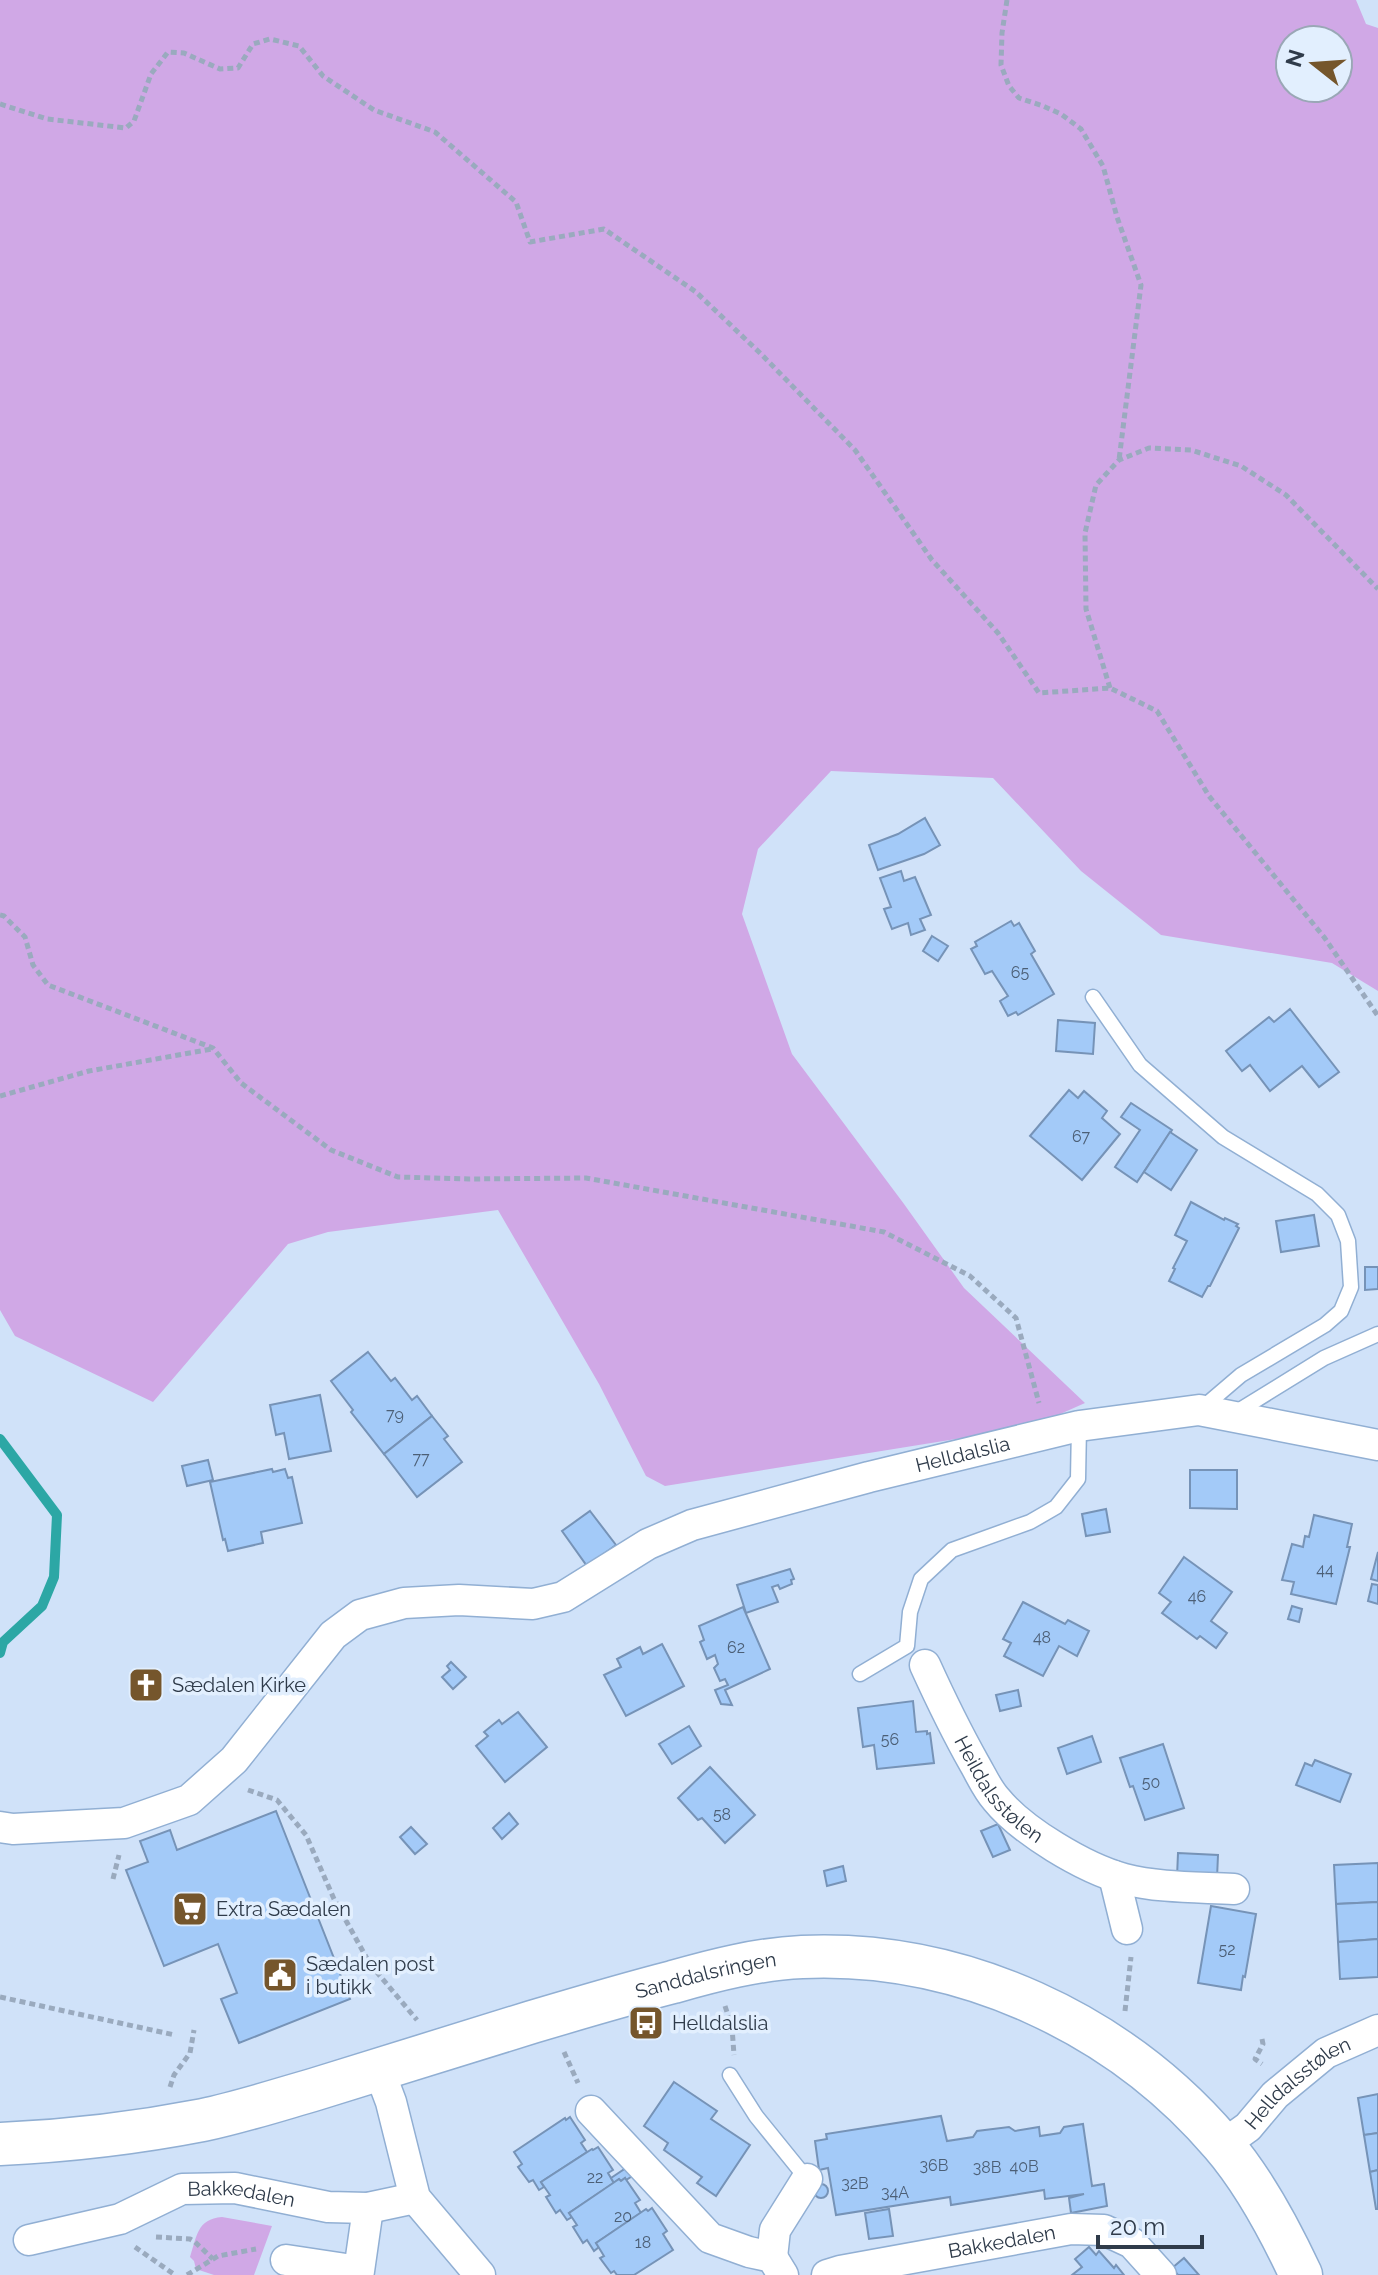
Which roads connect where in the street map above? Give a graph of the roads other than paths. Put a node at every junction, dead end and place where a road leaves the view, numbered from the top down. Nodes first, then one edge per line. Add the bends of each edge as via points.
1 (1093, 997) dead end
2 (1378, 1334) edge
3 (1199, 1410) junction
4 (1232, 1415) junction
5 (1079, 1426) junction
6 (1378, 1445) edge
7 (925, 1665) dead end
8 (860, 1674) dead end
9 (0, 1827) edge
10 (1114, 1876) junction
11 (1234, 1889) dead end
12 (1127, 1929) road end
13 (1378, 2030) edge
14 (379, 2070) junction
15 (732, 2077) road end
16 (591, 2111) dead end
17 (0, 2144) edge
18 (1223, 2145) junction
19 (807, 2179) joint
20 (415, 2198) junction
21 (368, 2208) junction
22 (29, 2240) dead end
23 (286, 2260) dead end
24 (778, 2266) edge
25 (366, 2273) edge
26 (480, 2275) edge
27 (827, 2275) edge
28 (1161, 2275) edge
29 (1301, 2275) edge

1 - 3 lane via 1140,1065 1223,1137 1317,1194 1338,1215 1348,1241 1351,1287 1341,1311 1241,1375
2 - 4 lane via 1324,1358
3 - 4 street, Helldalslia
3 - 5 street, Helldalslia
4 - 6 street, Helldalslia
5 - 8 lane via 1078,1479 1056,1507 952,1550 921,1579 910,1612 907,1646
5 - 9 street, Helldalslia via 692,1525 648,1544 550,1601 404,1603 360,1615 333,1635 234,1760 189,1800 124,1823
7 - 10 street, Heildalsstølen via 994,1797 1015,1819 1060,1849
10 - 11 street, Heildalsstølen
10 - 12 street
13 - 18 street, Helldalsstølen via 1326,2053
14 - 17 main road, Sanddalsringen via 206,2119 127,2134
14 - 18 main road, Sanddalsringen via 702,1974 802,1957 861,1959 959,1974 1056,2012 1151,2076
14 - 20 street
15 - 19 lane
16 - 24 street via 710,2238
18 - 29 main road, Sanddalsringen via 1268,2212
19 - 24 street via 775,2230
20 - 21 street, Bakkedalen
20 - 26 street
21 - 22 street, Bakkedalen via 328,2207 235,2188 182,2189 120,2219
21 - 25 street
23 - 25 street
27 - 28 street, Bakkedalen via 1071,2229 1104,2230 1132,2243

